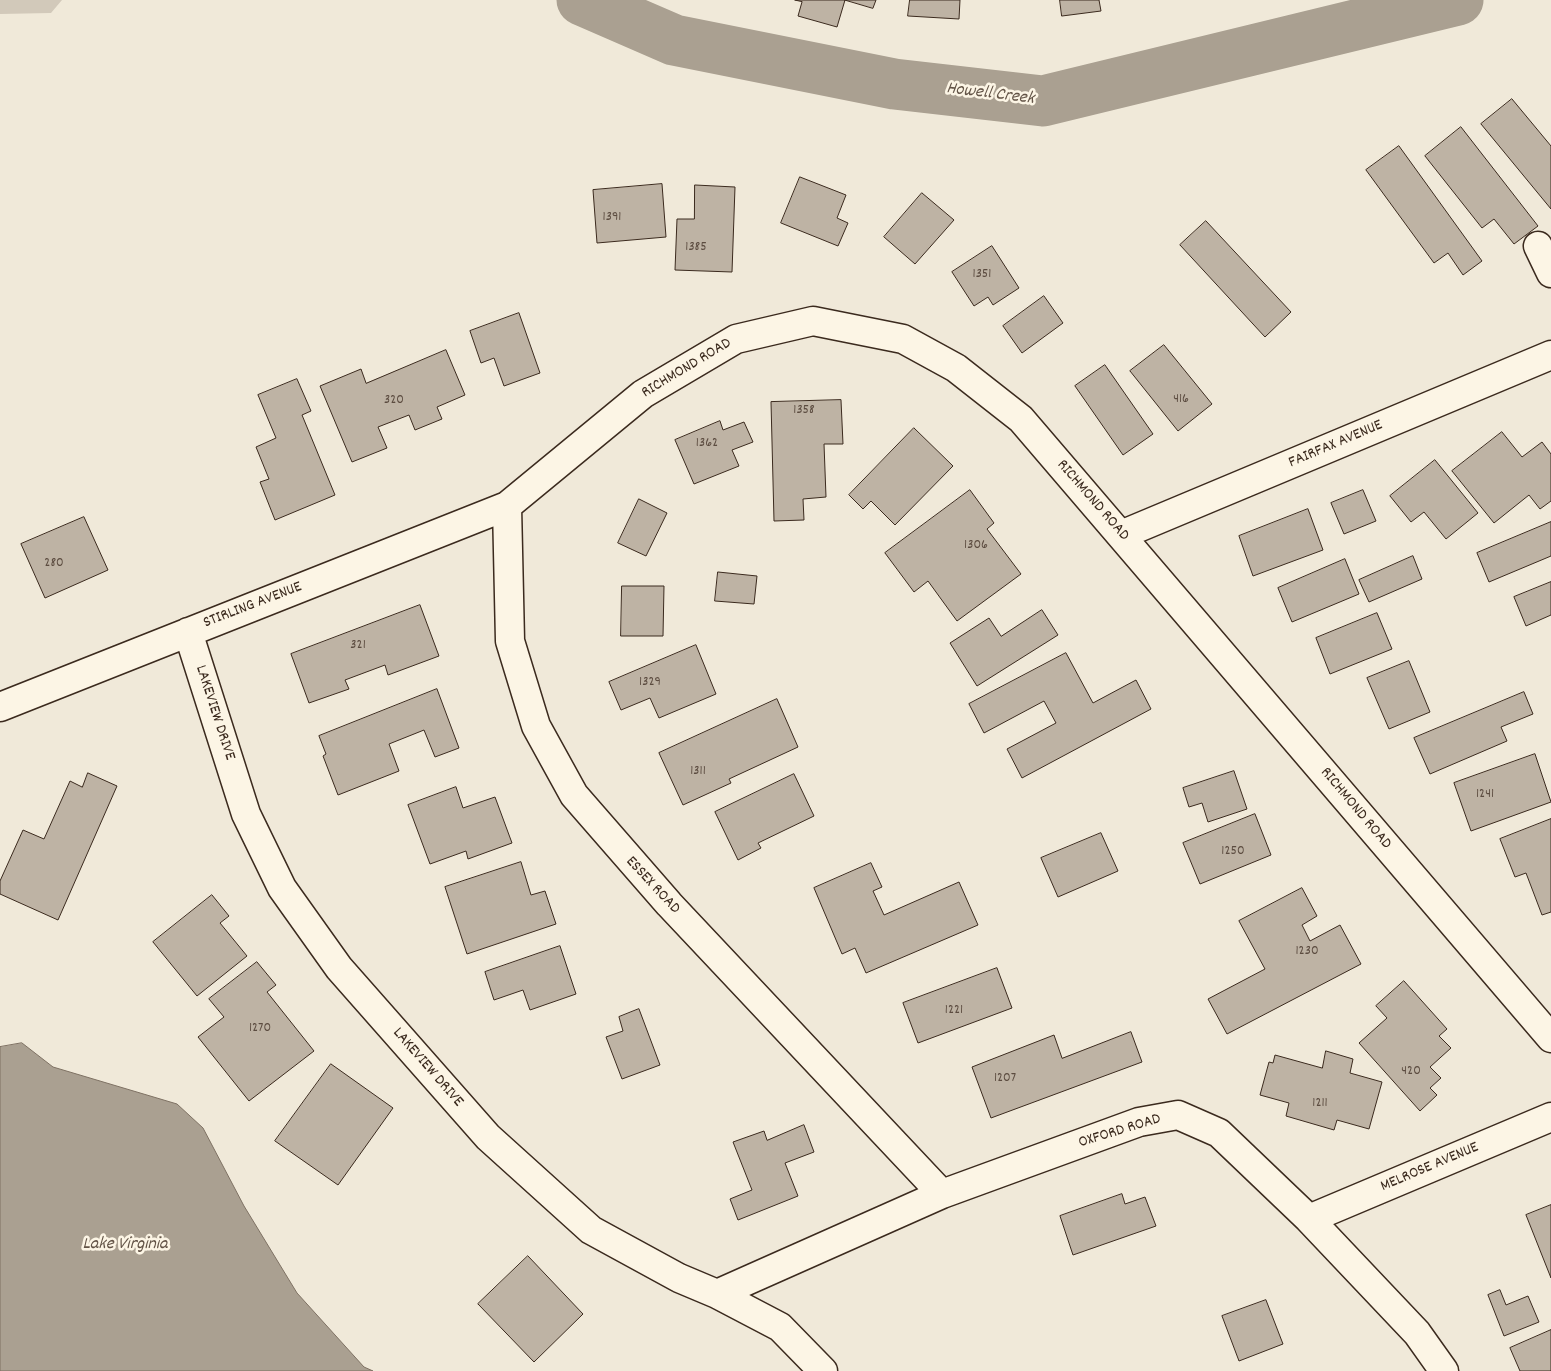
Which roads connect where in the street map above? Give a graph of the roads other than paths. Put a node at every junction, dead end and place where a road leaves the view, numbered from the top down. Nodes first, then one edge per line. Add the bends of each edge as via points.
1 (1538, 246) dead end
2 (1551, 273) edge
3 (1549, 359) edge
4 (508, 506) junction
5 (1121, 534) junction
6 (188, 632) junction
7 (2, 706) edge
8 (1551, 1038) edge
9 (1551, 1117) edge
10 (942, 1194) junction
11 (1309, 1219) junction
12 (717, 1294) junction
13 (824, 1371) edge
14 (1444, 1371) edge

1 - 2 street
3 - 5 street, FAIRFAX AVENUE
4 - 5 street, RICHMOND ROAD via 643,394 736,339 813,321 903,339 956,368 1021,419
4 - 6 street, STIRLING AVENUE
4 - 10 street, ESSEX ROAD via 510,641 536,726 574,795 669,904
5 - 8 street, RICHMOND ROAD
6 - 7 street, STIRLING AVENUE
6 - 12 street, LAKEVIEW DRIVE via 246,814 282,888 339,968 488,1137 591,1230 679,1278
9 - 11 street, MELROSE AVENUE
10 - 11 street, OXFORD ROAD via 1139,1122 1178,1115 1219,1132
10 - 12 street, OXFORD ROAD
11 - 14 street, OXFORD ROAD via 1417,1333
12 - 13 street, LAKEVIEW DRIVE via 780,1327

